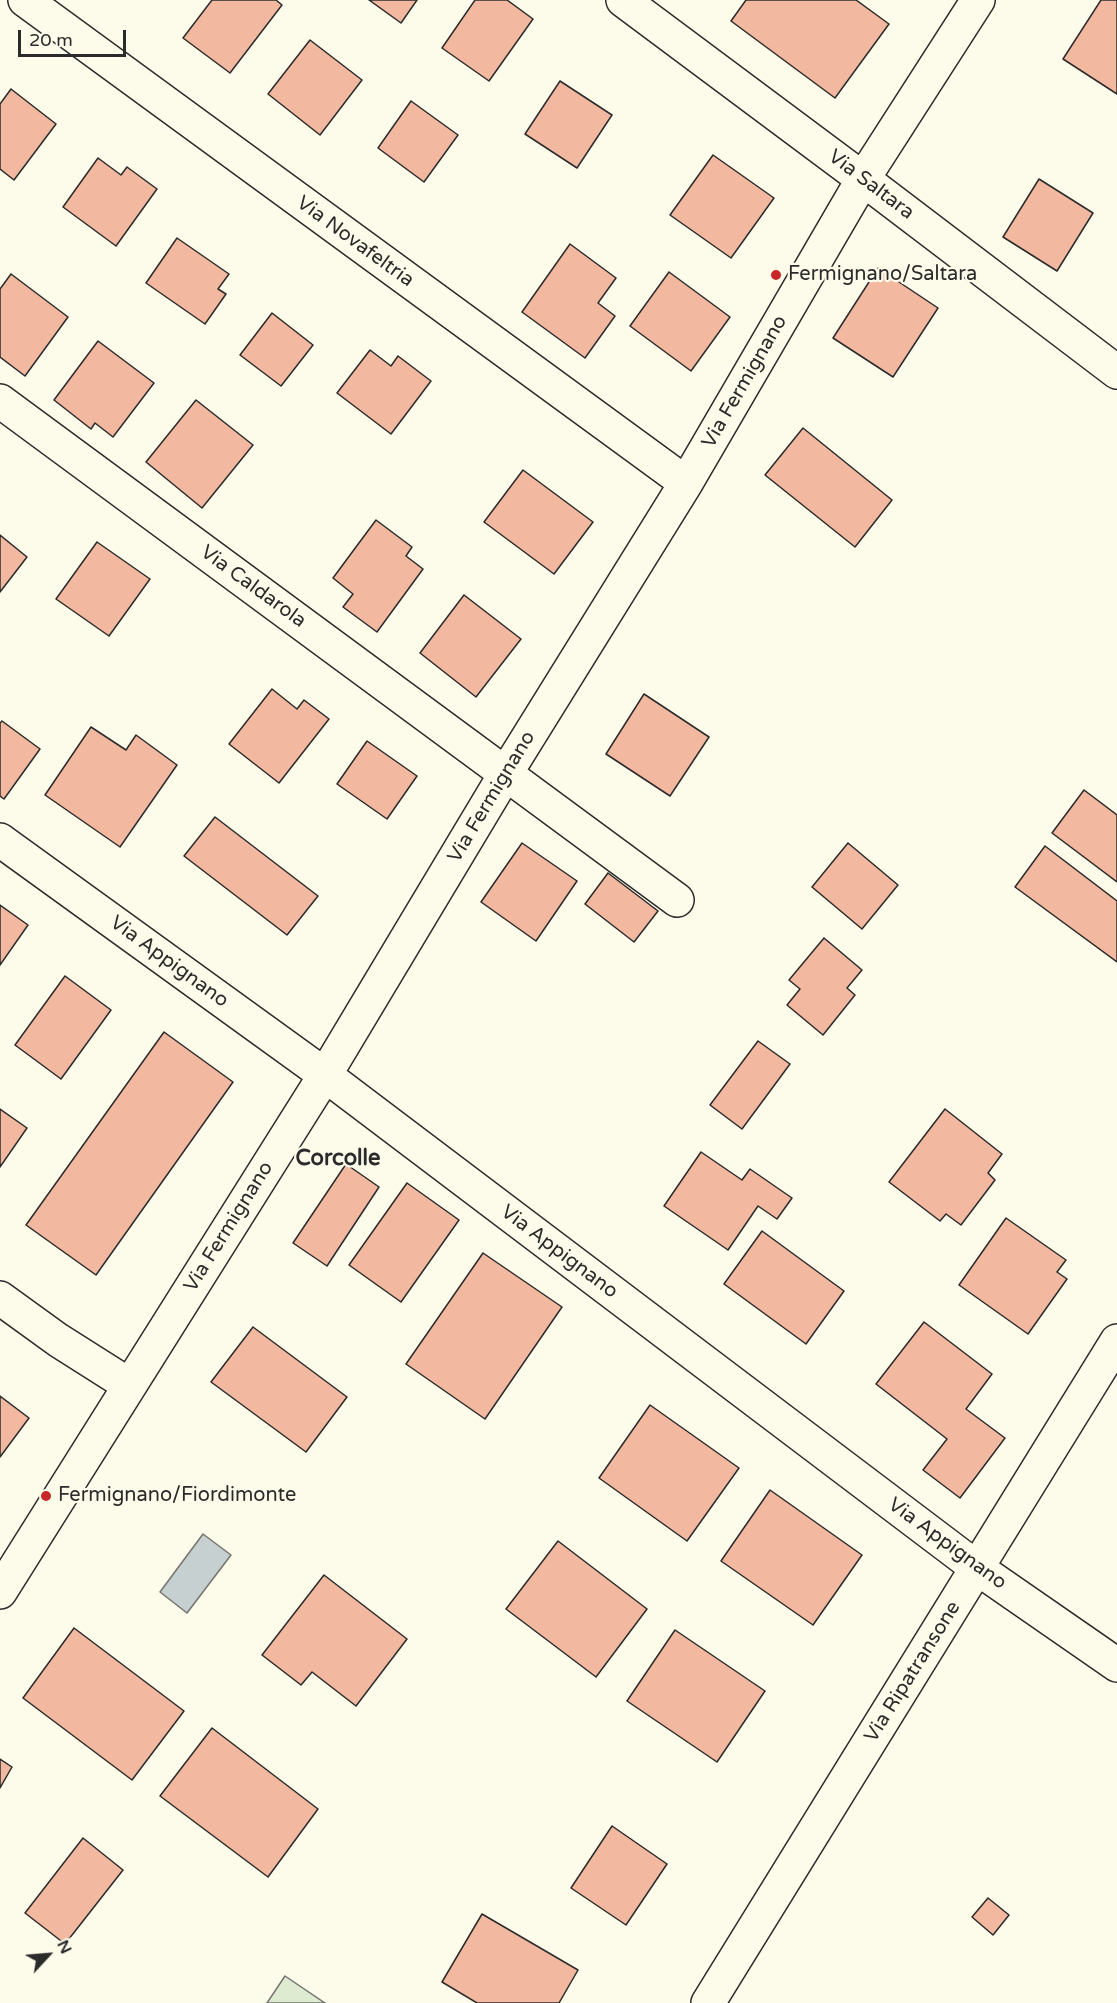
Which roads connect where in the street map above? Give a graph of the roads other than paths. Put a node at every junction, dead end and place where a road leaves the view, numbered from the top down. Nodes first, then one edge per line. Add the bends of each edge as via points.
1 (25, 0) edge
2 (623, 0) edge
3 (978, 0) edge
4 (863, 179) junction
5 (1117, 372) edge
6 (0, 401) edge
7 (686, 483) junction
8 (506, 773) junction
9 (0, 840) edge
10 (677, 900) dead end
11 (325, 1075) junction
12 (0, 1298) edge
13 (1117, 1341) edge
14 (129, 1386) junction
15 (977, 1568) junction
16 (0, 1592) edge
17 (1117, 1665) edge
18 (708, 2003) edge

1 - 7 street, Via Novafeltria
2 - 4 street, Via Saltara
3 - 4 street, Via Fermignano
4 - 5 street, Via Saltara
4 - 7 street, Via Fermignano
6 - 8 street, Via Caldarola
7 - 8 street, Via Fermignano
8 - 10 street, Via Caldarola
8 - 11 street, Via Fermignano
9 - 11 street, Via Appignano
11 - 14 street, Via Fermignano
11 - 15 street, Via Appignano
12 - 14 street
13 - 15 street, Via Ripatransone
14 - 16 street, Via Fermignano
15 - 17 street, Via Appignano
15 - 18 street, Via Ripatransone

